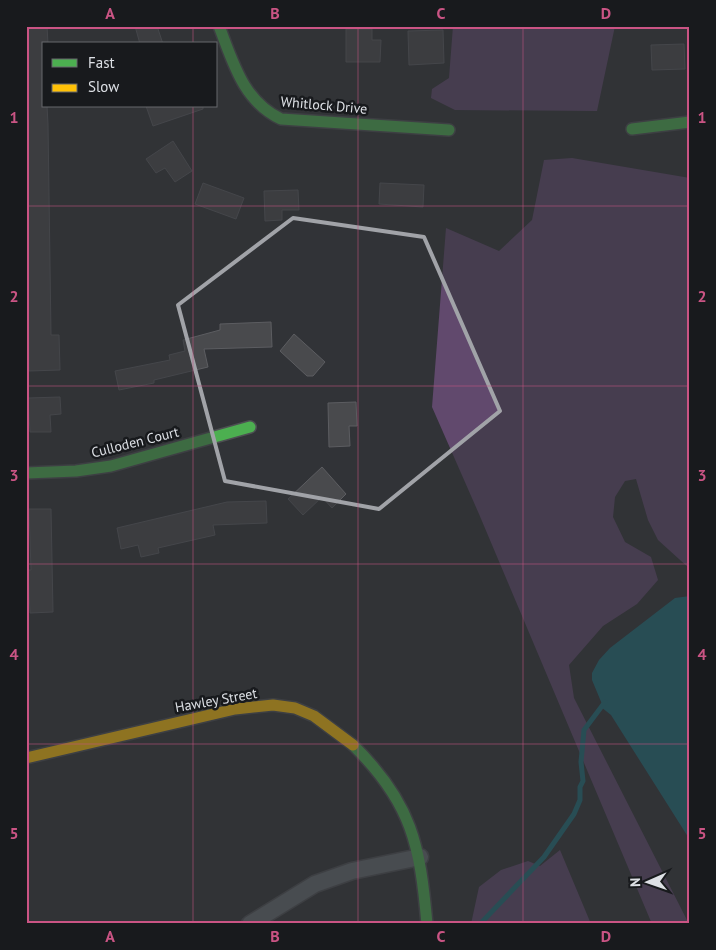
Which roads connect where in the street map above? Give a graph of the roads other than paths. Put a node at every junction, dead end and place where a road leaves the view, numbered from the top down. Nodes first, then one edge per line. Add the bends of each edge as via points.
1 (219, 26) edge
2 (690, 122) edge
3 (632, 129) dead end
4 (449, 130) dead end
5 (250, 427) dead end
6 (26, 473) edge
7 (26, 758) edge
8 (420, 857) junction
9 (250, 924) edge
10 (427, 924) edge

1 - 4 street, Whitlock Drive via 245,86 256,104 268,114 281,119
2 - 3 street
5 - 6 street, Culloden Court via 112,466
7 - 8 street, Hawley Street via 234,709 262,706 294,708 328,723 349,740 383,778 407,815
8 - 9 street via 352,871 315,884
8 - 10 street, Hawley Street

